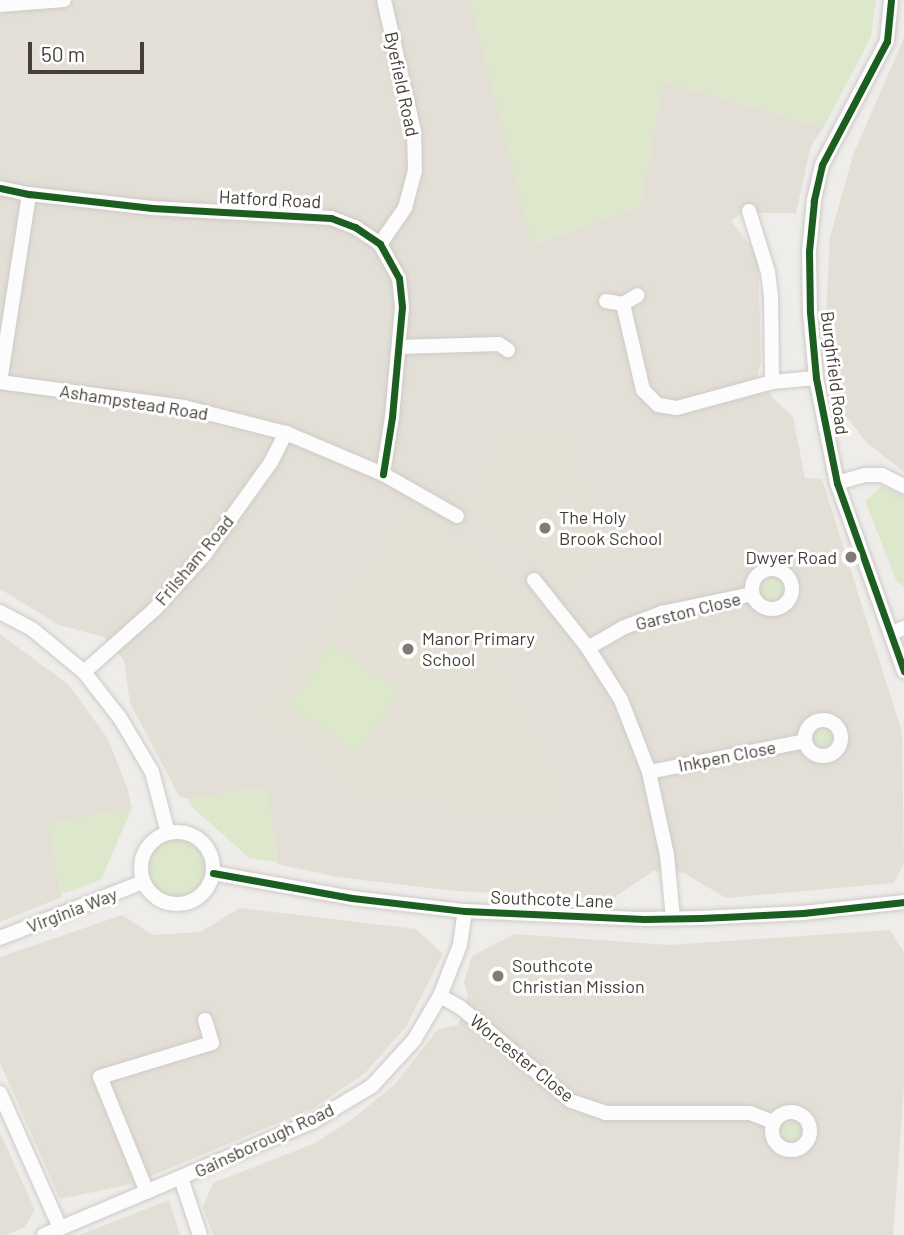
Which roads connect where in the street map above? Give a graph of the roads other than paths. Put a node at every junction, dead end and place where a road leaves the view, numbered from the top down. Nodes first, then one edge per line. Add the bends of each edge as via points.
1 (64, 0) edge
2 (384, 0) edge
3 (891, 0) edge
4 (0, 5) edge
5 (0, 188) edge
6 (29, 194) junction
7 (749, 211) dead end
8 (380, 244) junction
9 (638, 295) dead end
10 (606, 301) dead end
11 (623, 304) junction
12 (399, 347) junction
13 (508, 349) dead end
14 (816, 378) junction
15 (0, 382) edge
16 (772, 382) junction
17 (286, 433) junction
18 (383, 474) junction
19 (836, 483) junction
20 (904, 486) edge
21 (457, 516) dead end
22 (534, 580) dead end
23 (752, 594) dead end
24 (0, 612) edge
25 (897, 631) edge
26 (588, 648) junction
27 (904, 671) edge
28 (84, 672) junction
29 (805, 741) dead end
30 (649, 772) junction
31 (168, 833) junction
32 (213, 873) junction
33 (143, 882) junction
34 (904, 902) edge
35 (465, 911) junction
36 (673, 918) junction
37 (0, 938) edge
38 (440, 996) junction
39 (205, 1020) dead end
40 (0, 1093) edge
41 (774, 1122) dead end
42 (181, 1178) junction
43 (147, 1192) junction
44 (60, 1228) junction
45 (44, 1235) edge
46 (200, 1235) edge

1 - 4 street
2 - 8 street, Byefield Road via 415,131 415,171 405,208
3 - 14 street, Burghfield Road via 887,41 830,146 814,201 809,251
5 - 6 street, Hatford Road
6 - 8 street, Hatford Road via 152,208 331,218
6 - 15 street
7 - 16 street via 768,272
8 - 12 street, Hatford Road via 398,278 402,307
9 - 11 street
10 - 11 street
11 - 16 street via 643,390 658,405 677,408
12 - 13 street via 499,344
12 - 18 street, Hatford Road
14 - 16 street
14 - 19 street, Burghfield Road
15 - 17 street, Ashampstead Road via 184,407
17 - 18 street, Ashampstead Road
17 - 28 street, Frilsham Road via 271,462 205,554 155,609
18 - 21 street, Ashampstead Road
19 - 20 street via 882,475
19 - 25 street, Burghfield Road
22 - 26 street
23 - 26 street, Garston Close via 662,613 622,628
24 - 28 street via 32,629
25 - 27 street, Burghfield Road
26 - 30 street via 621,700
28 - 31 street via 120,718 152,772
29 - 30 street, Inkpen Close
30 - 36 street via 667,855
31 - 32 street via 181,832 202,842 213,861
31 - 33 street via 148,845 140,862
32 - 33 street via 201,896 183,904 159,901
32 - 35 street, Southcote Lane via 352,898
33 - 37 street, Virginia Way
34 - 36 street, Southcote Lane via 803,913
35 - 36 street, Southcote Lane
35 - 38 street, Gainsborough Road via 460,944
38 - 41 street, Worcester Close via 460,1007 572,1101 605,1113 750,1113
38 - 42 street, Gainsborough Road via 414,1040 372,1086 312,1122
39 - 43 street via 212,1043 100,1077
40 - 44 street
42 - 43 street, Gainsborough Road
42 - 46 street
43 - 44 street, Gainsborough Road
44 - 45 street, Gainsborough Road

